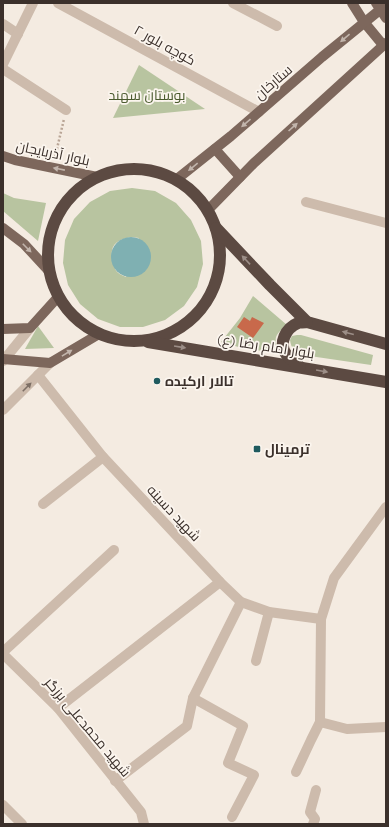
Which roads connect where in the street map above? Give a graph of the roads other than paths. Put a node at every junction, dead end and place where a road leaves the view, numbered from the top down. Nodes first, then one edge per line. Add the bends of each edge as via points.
1 (33, 3) edge
2 (58, 3) edge
3 (233, 3) edge
4 (352, 3) edge
5 (382, 9) edge
6 (364, 22) junction
7 (3, 24) edge
8 (277, 26) dead end
9 (18, 34) junction
10 (385, 44) edge
11 (3, 64) edge
12 (3, 69) edge
13 (66, 110) road end
14 (259, 112) junction
15 (215, 149) junction
16 (3, 156) edge
17 (97, 177) junction
18 (240, 177) junction
19 (177, 180) junction
20 (306, 202) dead end
21 (208, 210) junction
22 (386, 223) edge
23 (3, 228) edge
24 (216, 228) junction
25 (49, 271) junction
26 (58, 297) junction
27 (307, 322) junction
28 (30, 328) junction
29 (3, 329) edge
30 (99, 334) junction
31 (141, 341) junction
32 (386, 344) edge
33 (4, 359) edge
34 (50, 363) junction
35 (300, 367) junction
36 (38, 375) junction
37 (386, 382) edge
38 (3, 410) edge
39 (103, 457) junction
40 (43, 504) dead end
41 (386, 507) edge
42 (114, 550) dead end
43 (220, 582) junction
44 (241, 602) junction
45 (269, 612) junction
46 (321, 619) junction
47 (3, 653) edge
48 (256, 661) dead end
49 (193, 698) junction
50 (58, 708) junction
51 (320, 722) junction
52 (386, 727) edge
53 (296, 772) dead end
54 (115, 781) junction
55 (316, 790) dead end
56 (3, 805) edge
57 (232, 817) dead end
58 (22, 824) edge
59 (144, 824) edge
60 (313, 824) edge

1 - 9 street
2 - 14 street, کوچه بلور ۲
3 - 8 street
4 - 6 main road
5 - 6 main road, ستارخان
6 - 10 main road
6 -> 14 main road, ستارخان
7 - 9 street
9 - 11 street
18 -> 10 main road
12 - 13 street
14 -> 15 main road, ستارخان
15 - 18 main road
15 -> 19 main road, ستارخان
17 -> 16 main road, بلوار آذربایجان
17 - 19 highway via 123,169 136,169 150,170
17 - 25 highway via 74,193 57,215 48,242
18 - 21 main road
19 - 21 highway via 196,194
20 - 22 street
21 - 24 highway
23 -> 25 main road via 24,244
27 -> 24 highway, بلوار امام رضا (ع)
24 - 31 highway via 221,259 214,289 206,303 185,325 156,339
25 - 26 highway
26 - 28 main road
26 - 30 highway via 76,318
32 -> 27 highway, بلوار امام رضا (ع)
27 - 35 highway via 298,323 289,329 282,344 286,354
28 - 29 main road
28 - 33 street
30 - 31 highway via 125,341
34 -> 30 main road
31 -> 35 highway, بلوار امام رضا (ع)
33 - 34 main road
34 - 36 street
35 -> 37 highway, بلوار امام رضا (ع)
38 -> 36 street
36 - 39 street, شهید دسینه
39 - 40 street
39 - 43 street, شهید دسینه
41 - 46 street via 334,578
42 - 47 street
43 - 44 street, شهید دسینه
43 - 50 street
44 - 45 street, شهید دسینه
44 - 49 street
45 - 46 street, شهید دسینه
45 - 48 street
46 - 51 street
47 - 50 street, شهید محمدعلی برزگر
49 - 54 street via 187,726
49 - 57 street via 244,726 228,763 254,775
50 - 54 street, شهید محمدعلی برزگر
51 - 52 street via 347,729
51 - 53 street
54 - 59 street, شهید محمدعلی برزگر via 141,812
55 - 60 street via 310,812 315,819
56 - 58 street

